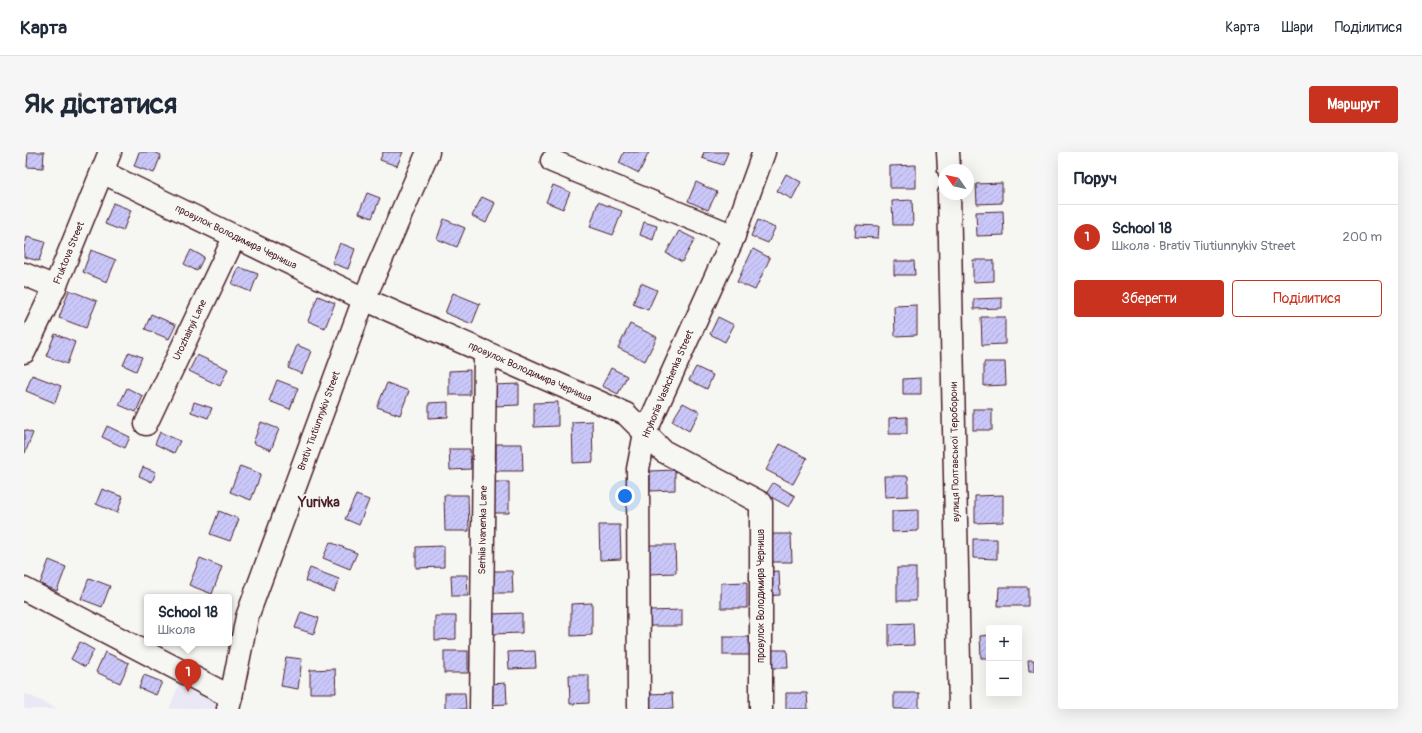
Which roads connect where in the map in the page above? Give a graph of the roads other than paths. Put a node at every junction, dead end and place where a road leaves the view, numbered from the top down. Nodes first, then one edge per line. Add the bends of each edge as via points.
1 (110, 152) edge
2 (428, 152) edge
3 (764, 152) edge
4 (948, 152) edge
5 (552, 162) dead end
6 (949, 164) edge
7 (102, 172) junction
8 (949, 200) edge
9 (235, 236) junction
10 (734, 236) junction
11 (24, 274) edge
12 (55, 288) junction
13 (364, 299) junction
14 (24, 352) edge
15 (485, 352) junction
16 (146, 424) dead end
17 (645, 433) junction
18 (24, 589) edge
19 (230, 703) edge
20 (481, 709) edge
21 (639, 709) edge
22 (761, 709) edge
23 (960, 709) edge

1 - 7 street, Fruktova Street
2 - 13 street, Brativ Tiutiunnykiv Street
3 - 10 street, Hryhoriia Vashchenka Street
4 - 6 street
5 - 10 street
7 - 9 street, провулок Володимира Черниша
7 - 12 street, Fruktova Street
8 - 23 street, вулиця Полтавської Тероборони
9 - 13 street, провулок Володимира Черниша
9 - 16 street, Urozhainyi Lane
10 - 17 street, Hryhoriia Vashchenka Street
11 - 12 street
12 - 14 street, Fruktova Street
13 - 15 street, провулок Володимира Черниша
13 - 19 street, Brativ Tiutiunnykiv Street via 247,617
15 - 17 street, провулок Володимира Черниша via 626,414
15 - 20 street, Serhiia Ivanenka Lane
17 - 21 street, Hryhoriia Vashchenka Street via 638,469
17 - 22 street, провулок Володимира Черниша via 663,451 760,503
18 - 19 street, Brativ Tiutiunnykiv Street

